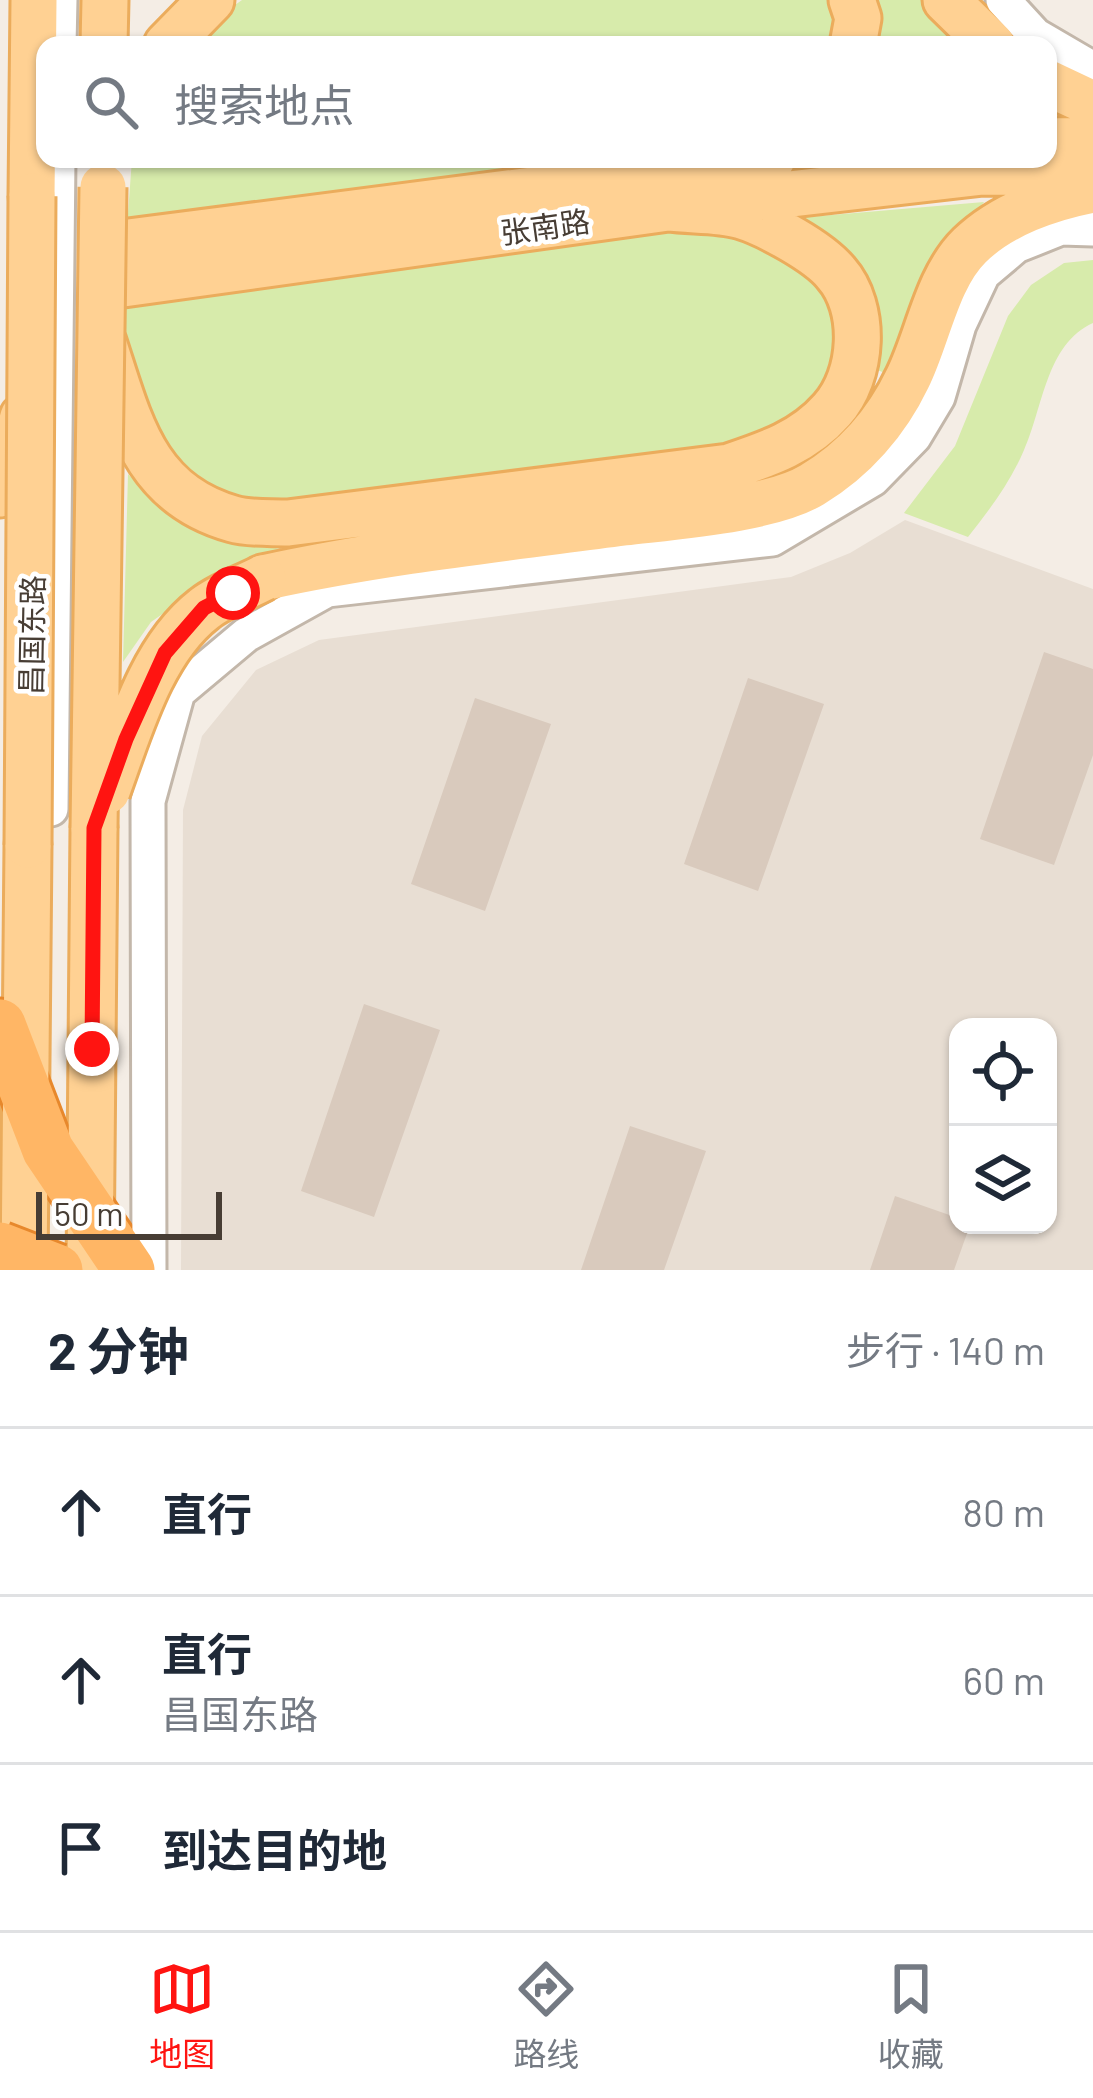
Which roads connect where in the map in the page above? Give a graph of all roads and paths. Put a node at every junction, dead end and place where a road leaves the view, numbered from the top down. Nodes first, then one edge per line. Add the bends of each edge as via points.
1 (34, 0) edge
2 (60, 0) edge
3 (83, 0) edge
4 (105, 0) edge
5 (211, 0) edge
6 (852, 0) edge
7 (946, 0) edge
8 (1003, 0) edge
9 (36, 36) edge
10 (59, 36) edge
11 (82, 36) edge
12 (104, 36) edge
13 (176, 36) edge
14 (855, 36) edge
15 (983, 36) edge
16 (1037, 36) edge
17 (1057, 48) edge
18 (1093, 69) edge
19 (0, 75) edge
20 (1057, 87) edge
21 (1093, 104) edge
22 (1093, 140) edge
23 (1057, 141) edge
24 (36, 157) edge
25 (100, 168) edge
26 (100, 168) edge
27 (731, 168) edge
28 (1093, 173) edge
29 (45, 177) edge
30 (680, 179) edge
31 (1093, 190) edge
32 (1093, 229) edge
33 (6, 279) edge
34 (102, 339) junction
35 (34, 343) junction
36 (0, 494) edge
37 (0, 765) edge
38 (148, 802) junction
39 (49, 822) edge
40 (0, 1025) edge
41 (0, 1248) edge
42 (24, 1270) edge
43 (57, 1270) edge
44 (90, 1270) edge
45 (129, 1270) edge
46 (149, 1270) edge

1 - 9 main road, 昌国东路
2 - 10 lane
3 - 11 lane
4 - 12 main road
5 - 13 main road
6 - 14 main road
7 - 15 main road
8 - 16 lane
17 - 18 lane
19 - 24 main road
20 - 21 main road
22 - 23 main road
25 - 34 main road, 昌国东路, bridge
26 - 39 lane
27 - 30 main road, 张南路
28 - 30 main road, 张南路
29 - 35 main road, 昌国东路, bridge
29 - 39 lane
30 - 33 main road, 张南路, bridge
30 - 34 main road via 837,273 857,316 854,370 834,408 790,445 729,467 288,523 235,520 183,499 136,444
31 - 39 main road, bridge via 1008,220 968,248 936,302 908,379 865,445 808,488 735,509 356,558 263,578 204,608 165,653 126,739
32 - 38 lane via 1061,228 1016,246 983,274 938,397 914,437 824,511 772,539 327,590 246,634 178,692
34 - 39 main road, 昌国东路, bridge
35 - 36 main road, bridge via 20,438
35 - 39 main road, 昌国东路, bridge
37 - 39 main road
38 - 39 lane
38 - 46 lane
39 - 42 main road, 昌国东路
39 - 44 main road, 昌国东路
40 - 45 highway via 48,1150
41 - 43 highway, bridge

